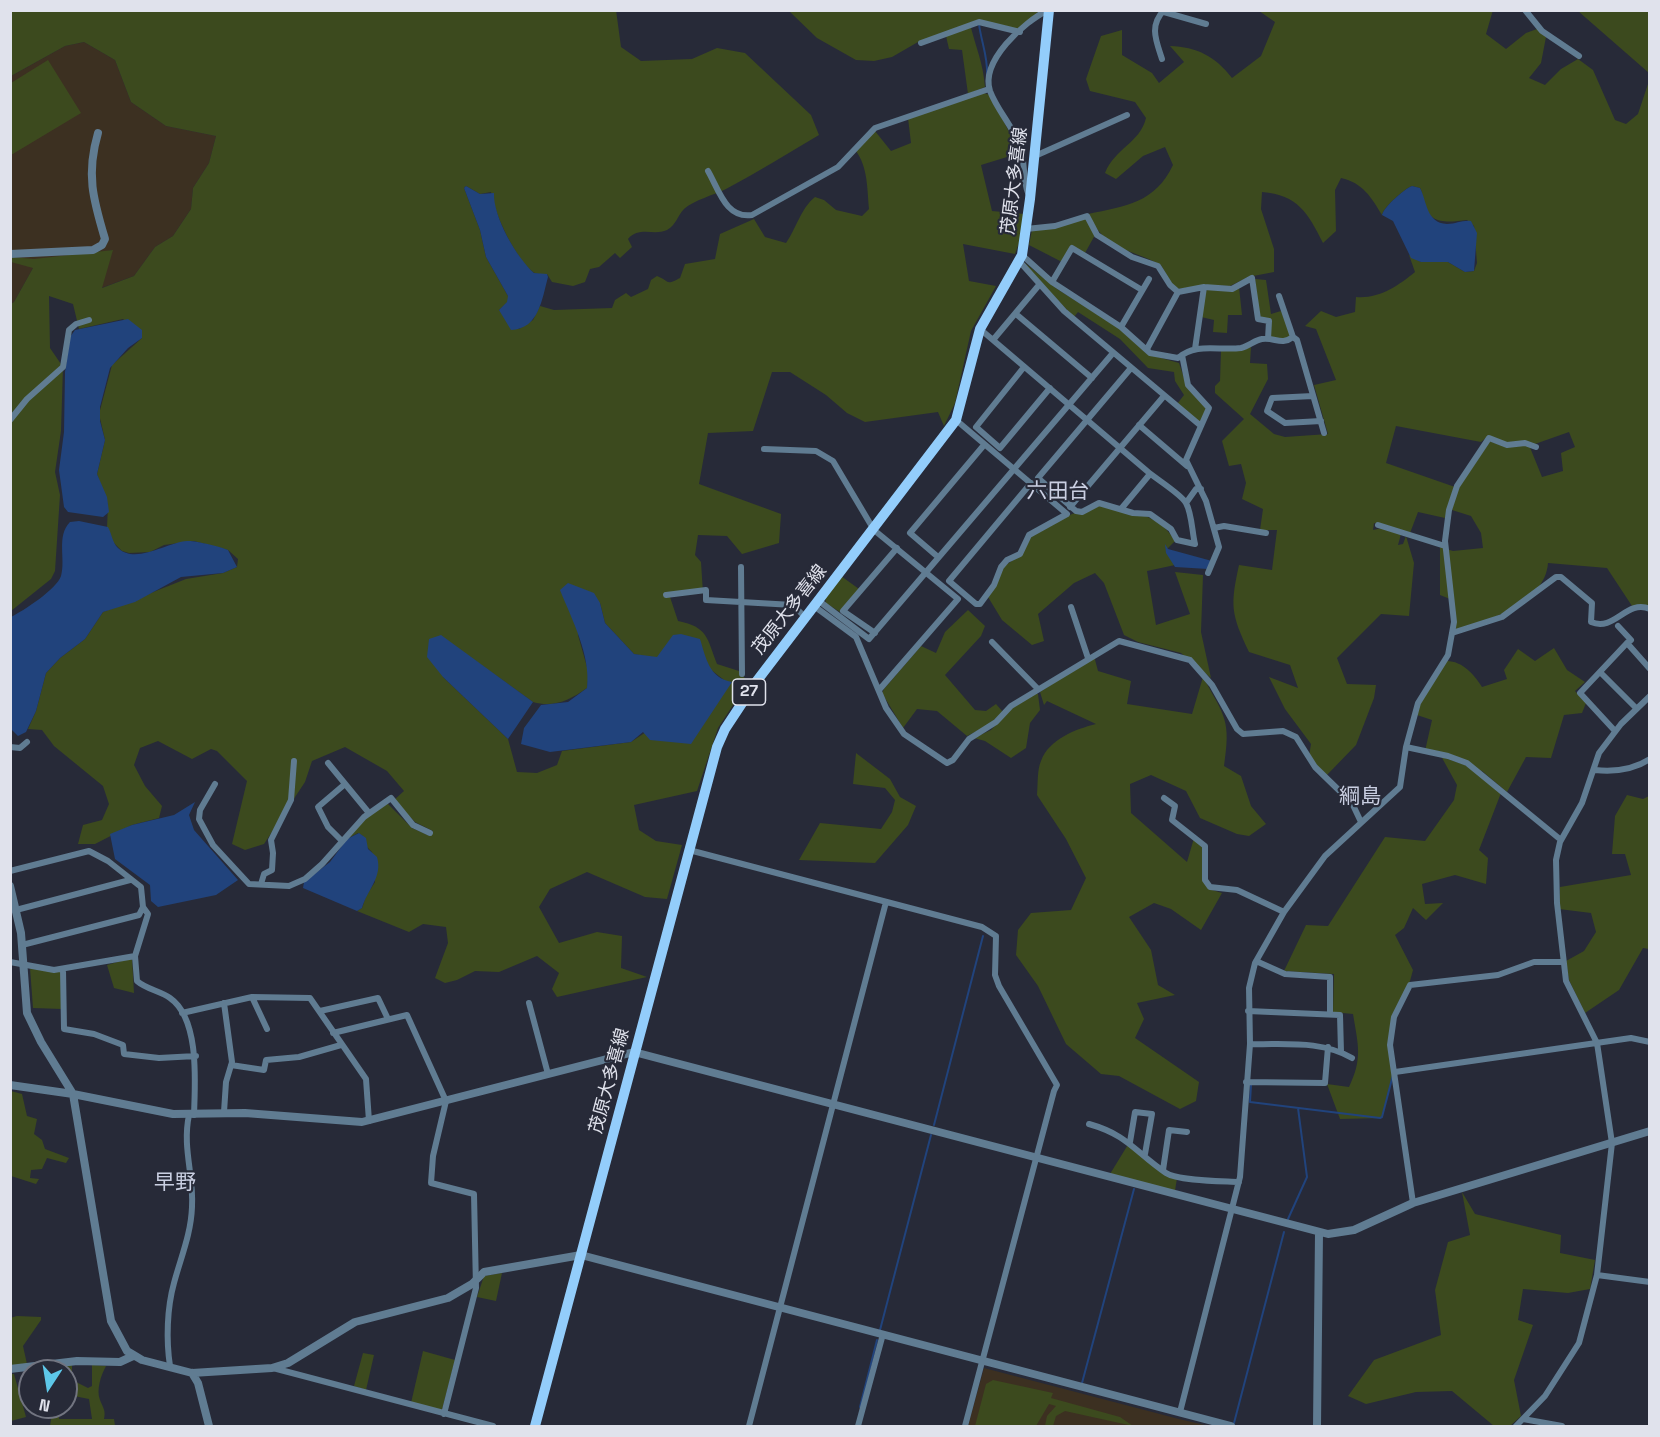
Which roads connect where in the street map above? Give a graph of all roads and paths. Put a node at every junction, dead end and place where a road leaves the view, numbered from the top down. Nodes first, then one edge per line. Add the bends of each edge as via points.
1 (1048, 10) edge
2 (1525, 10) edge
3 (1164, 11) edge
4 (1206, 24) dead end
5 (1020, 32) junction
6 (921, 43) dead end
7 (1579, 56) dead end
8 (1162, 59) dead end
9 (989, 89) junction
10 (1127, 115) dead end
11 (98, 133) dead end
12 (1035, 156) junction
13 (708, 171) dead end
14 (1030, 199) junction
15 (1026, 229) junction
16 (10, 254) edge
17 (1021, 258) junction
18 (1149, 279) dead end
19 (1052, 282) junction
20 (1039, 285) junction
21 (1204, 287) junction
22 (1142, 290) junction
23 (1178, 292) junction
24 (1279, 296) dead end
25 (1016, 314) junction
26 (89, 321) dead end
27 (1121, 327) junction
28 (980, 329) junction
29 (1293, 337) junction
30 (1268, 339) junction
31 (993, 340) junction
32 (1147, 349) junction
33 (1195, 349) junction
34 (1113, 353) junction
35 (1182, 355) junction
36 (1024, 367) junction
37 (1131, 368) junction
38 (1092, 378) junction
39 (1050, 388) junction
40 (1164, 396) junction
41 (1313, 396) junction
42 (1069, 405) junction
43 (10, 420) edge
44 (956, 420) junction
45 (1087, 420) junction
46 (1321, 421) junction
47 (1139, 425) junction
48 (1201, 426) junction
49 (1324, 433) dead end
50 (984, 445) junction
51 (1536, 447) dead end
52 (764, 448) dead end
53 (1120, 448) junction
54 (1188, 466) junction
55 (1014, 469) junction
56 (1150, 474) junction
57 (1030, 483) junction
58 (1201, 489) junction
59 (1186, 503) junction
60 (1070, 507) junction
61 (1121, 509) junction
62 (1378, 525) dead end
63 (1214, 528) junction
64 (874, 530) junction
65 (1266, 533) dead end
66 (1445, 546) junction
67 (897, 548) junction
68 (938, 557) junction
69 (741, 567) dead end
70 (925, 573) junction
71 (1208, 573) dead end
72 (666, 595) dead end
73 (740, 602) junction
74 (817, 604) junction
75 (1071, 607) dead end
76 (1650, 609) edge
77 (805, 617) junction
78 (1618, 626) dead end
79 (875, 633) junction
80 (1452, 633) junction
81 (992, 642) dead end
82 (1628, 643) junction
83 (1088, 658) junction
84 (1650, 669) edge
85 (742, 674) dead end
86 (1603, 675) dead end
87 (1038, 689) junction
88 (879, 690) junction
89 (1650, 696) edge
90 (1635, 708) junction
91 (1615, 730) junction
92 (27, 742) dead end
93 (10, 747) edge
94 (1406, 747) junction
95 (1650, 759) edge
96 (294, 761) dead end
97 (328, 764) dead end
98 (1595, 770) junction
99 (214, 784) dead end
100 (345, 784) junction
101 (1164, 798) dead end
102 (369, 813) junction
103 (1361, 822) junction
104 (430, 833) dead end
105 (341, 840) junction
106 (1561, 840) junction
107 (688, 850) junction
108 (10, 871) edge
109 (130, 880) junction
110 (261, 884) junction
111 (10, 886) edge
112 (886, 902) junction
113 (143, 907) junction
114 (16, 910) junction
115 (1284, 912) junction
116 (22, 945) junction
117 (135, 956) junction
118 (1256, 961) junction
119 (10, 962) edge
120 (1563, 962) junction
121 (23, 965) junction
122 (63, 969) junction
123 (252, 998) junction
124 (224, 1003) junction
125 (529, 1004) dead end
126 (320, 1011) junction
127 (1248, 1011) junction
128 (182, 1013) junction
129 (1330, 1014) junction
130 (388, 1019) junction
131 (267, 1029) dead end
132 (333, 1033) junction
133 (1650, 1042) edge
134 (1597, 1043) junction
135 (1250, 1044) junction
136 (341, 1045) junction
137 (1328, 1047) junction
138 (634, 1052) junction
139 (1341, 1052) junction
140 (195, 1056) junction
141 (1352, 1058) dead end
142 (231, 1065) junction
143 (1395, 1072) junction
144 (548, 1074) junction
145 (1246, 1082) junction
146 (10, 1085) edge
147 (73, 1094) junction
148 (446, 1101) junction
149 (834, 1104) junction
150 (224, 1112) junction
151 (192, 1115) junction
152 (369, 1120) junction
153 (1089, 1124) dead end
154 (1650, 1131) edge
155 (1187, 1132) dead end
156 (1130, 1142) junction
157 (1612, 1143) junction
158 (1145, 1154) junction
159 (1036, 1158) junction
160 (1163, 1170) junction
161 (1239, 1182) junction
162 (1413, 1203) junction
163 (1233, 1210) junction
164 (1319, 1233) junction
165 (581, 1255) junction
166 (1597, 1275) junction
167 (478, 1276) junction
168 (1650, 1282) edge
169 (781, 1307) junction
170 (883, 1334) junction
171 (133, 1356) junction
172 (983, 1360) junction
173 (170, 1366) junction
174 (272, 1368) junction
175 (10, 1369) edge
176 (192, 1373) junction
177 (1180, 1412) junction
178 (444, 1414) junction
179 (1523, 1419) junction
180 (209, 1426) edge
181 (493, 1426) edge
182 (535, 1426) edge
183 (749, 1426) edge
184 (858, 1426) edge
185 (965, 1426) edge
186 (1231, 1426) edge
187 (1317, 1426) edge
188 (1516, 1426) edge
189 (1562, 1426) edge

1 - 5 street
1 - 12 main road, 茂原大多喜線 / 27
2 - 7 street via 1542,31
3 - 4 street
3 - 8 street via 1154,27
5 - 6 street via 979,22
5 - 9 street via 993,60
9 - 13 street via 875,128 832,171 752,215 738,216 731,211
9 - 14 street via 1019,142
10 - 12 street
11 - 16 street via 90,185 105,239 102,245 76,252
12 - 14 main road, 茂原大多喜線 / 27
14 - 15 main road, 茂原大多喜線 / 27
15 - 17 main road, 茂原大多喜線 / 27
15 - 23 street via 1055,226 1087,216 1097,235 1132,257 1158,266
17 - 19 street
17 - 20 street
17 - 28 main road, 茂原大多喜線 / 27
18 - 22 street
19 - 22 street via 1072,248
19 - 27 street
20 - 25 street
20 - 34 street
21 - 23 street
21 - 30 street via 1232,289 1252,278 1258,319 1269,321
21 - 33 street
22 - 27 street
23 - 32 street
24 - 29 street
25 - 31 street
25 - 38 street
26 - 43 street via 69,330 63,367
27 - 32 street
28 - 31 street
28 - 44 main road, 茂原大多喜線 / 27
29 - 30 street via 1285,342
29 - 41 street
30 - 33 street via 1237,348
31 - 36 street
32 - 35 street via 1172,359
33 - 35 street
34 - 37 street
34 - 38 street
35 - 48 street via 1188,385 1209,408
36 - 39 street
36 - 39 street via 976,427 1000,448
37 - 40 street
37 - 45 street
38 - 42 street
39 - 42 street
40 - 47 street
40 - 48 street
41 - 46 street
41 - 46 street via 1272,398 1267,411 1285,423
42 - 45 street
42 - 55 street
44 - 50 street
44 - 64 main road, 茂原大多喜線 / 27
45 - 53 street
45 - 60 street via 1038,478
46 - 49 street
47 - 53 street
47 - 54 street
48 - 54 street via 1188,451
50 - 55 street
50 - 68 street via 909,533
51 - 66 street via 1487,440 1457,486 1445,528
52 - 64 street via 816,451 833,461
53 - 56 street
53 - 60 street
54 - 58 street
55 - 57 street
55 - 68 street
56 - 59 street
56 - 61 street
57 - 57 street via 1067,513 1029,535 1020,555 1004,563 991,591 978,604 949,580
58 - 59 street via 1196,489
58 - 63 street
59 - 61 street via 1195,544 1177,540 1171,529 1150,514
60 - 61 street via 1082,512 1099,503
62 - 66 street
63 - 65 street
63 - 71 street via 1219,547
64 - 67 street
64 - 74 main road, 茂原大多喜線 / 27
66 - 80 street via 1454,614
67 - 70 street
67 - 79 street via 843,611
68 - 70 street
69 - 73 street
70 - 79 street
70 - 88 street via 958,599
72 - 73 street via 706,590 706,600
73 - 77 street via 793,605
73 - 85 street
74 - 77 main road, 茂原大多喜線 / 27
74 - 79 street via 869,639
74 - 88 street via 853,633
75 - 83 street
76 - 80 street via 1631,610 1608,624 1598,625 1591,622 1592,603 1556,577 1502,616
77 - 107 main road, 茂原大多喜線 / 27 via 725,729
78 - 82 street via 1631,640
80 - 94 street via 1444,663 1418,703
81 - 87 street
82 - 84 street
82 - 91 street via 1580,693
83 - 87 street
83 - 103 street via 1119,641 1190,660 1212,685 1240,732 1252,735 1283,731 1296,737 1315,767 1352,803
86 - 90 street
87 - 88 street via 976,733 947,763 904,734
89 - 90 street
90 - 91 street
91 - 98 street via 1599,753
92 - 93 street
94 - 103 street via 1400,787
94 - 106 street via 1467,763
95 - 98 street via 1640,766 1610,772
96 - 110 street via 291,800 270,840 272,870 264,874
97 - 100 street
98 - 106 street
99 - 110 street via 199,815 204,831 249,884
100 - 102 street
100 - 105 street via 318,807 322,818
101 - 115 street via 1175,806 1172,820 1205,846 1205,880 1210,887 1237,890
102 - 104 street via 391,798 413,825
102 - 105 street
103 - 115 street via 1325,856
105 - 110 street via 305,879 290,886
106 - 120 street via 1556,860
107 - 112 street
107 - 138 main road, 茂原大多喜線 / 27
108 - 109 street via 89,851
109 - 113 street via 141,887
109 - 114 street
111 - 114 street
112 - 149 street
112 - 159 street via 982,927 996,936 995,975 999,986 1058,1085
113 - 116 street via 139,915
113 - 117 street via 148,914
114 - 116 street
115 - 118 street
116 - 121 street
117 - 122 street
117 - 128 street via 137,981 170,998
118 - 127 street
118 - 129 street via 1285,974 1330,977
119 - 121 street
120 - 134 street via 1568,986
120 - 143 street via 1534,962 1498,975 1410,985 1399,1003 1390,1033
121 - 122 street
121 - 147 street via 27,1013
122 - 140 street via 64,1029 111,1039 123,1045 124,1054 159,1058
123 - 124 street
123 - 126 street via 310,998
123 - 131 street
124 - 128 street
124 - 142 street
125 - 144 street
126 - 130 street via 378,998
126 - 132 street
127 - 129 street
127 - 135 street
128 - 140 street
129 - 139 street via 1340,1015
130 - 132 street
130 - 148 street via 407,1015
132 - 136 street
133 - 134 street via 1631,1038
134 - 143 street
134 - 157 street
135 - 137 street
135 - 145 street
136 - 142 street via 299,1057 266,1060 264,1070
136 - 152 street via 366,1079
137 - 139 street
137 - 145 street via 1325,1083
138 - 144 street
138 - 149 street
138 - 165 main road, 茂原大多喜線 / 27
139 - 141 street
140 - 151 street
142 - 150 street
143 - 162 street
144 - 148 street
145 - 161 street
146 - 147 street
147 - 151 street
147 - 171 street via 111,1321
148 - 152 street
148 - 167 street via 431,1183 474,1194 473,1246
149 - 159 street
149 - 169 street
150 - 151 street
150 - 152 street via 354,1123
151 - 173 street via 186,1150 193,1204 188,1240 170,1302
153 - 156 street via 1115,1132
154 - 157 street
155 - 160 street via 1169,1131
156 - 158 street
156 - 158 street via 1136,1112 1152,1114
157 - 162 street
157 - 166 street
158 - 160 street
159 - 163 street
159 - 172 street
160 - 161 street via 1175,1176
161 - 163 street
162 - 164 street via 1354,1230
163 - 164 street
163 - 177 street
164 - 187 street
165 - 167 street
165 - 169 street
165 - 182 main road, 茂原大多喜線 / 27
166 - 168 street
166 - 179 street via 1575,1353 1545,1396
167 - 174 street via 448,1298 356,1322
167 - 178 street
169 - 170 street
169 - 183 street
170 - 172 street
170 - 184 street
171 - 173 street
171 - 175 street via 120,1362
172 - 177 street
172 - 185 street
173 - 176 street
174 - 176 street
174 - 178 street
176 - 180 street
177 - 186 street
178 - 181 street
179 - 188 street
179 - 189 street

